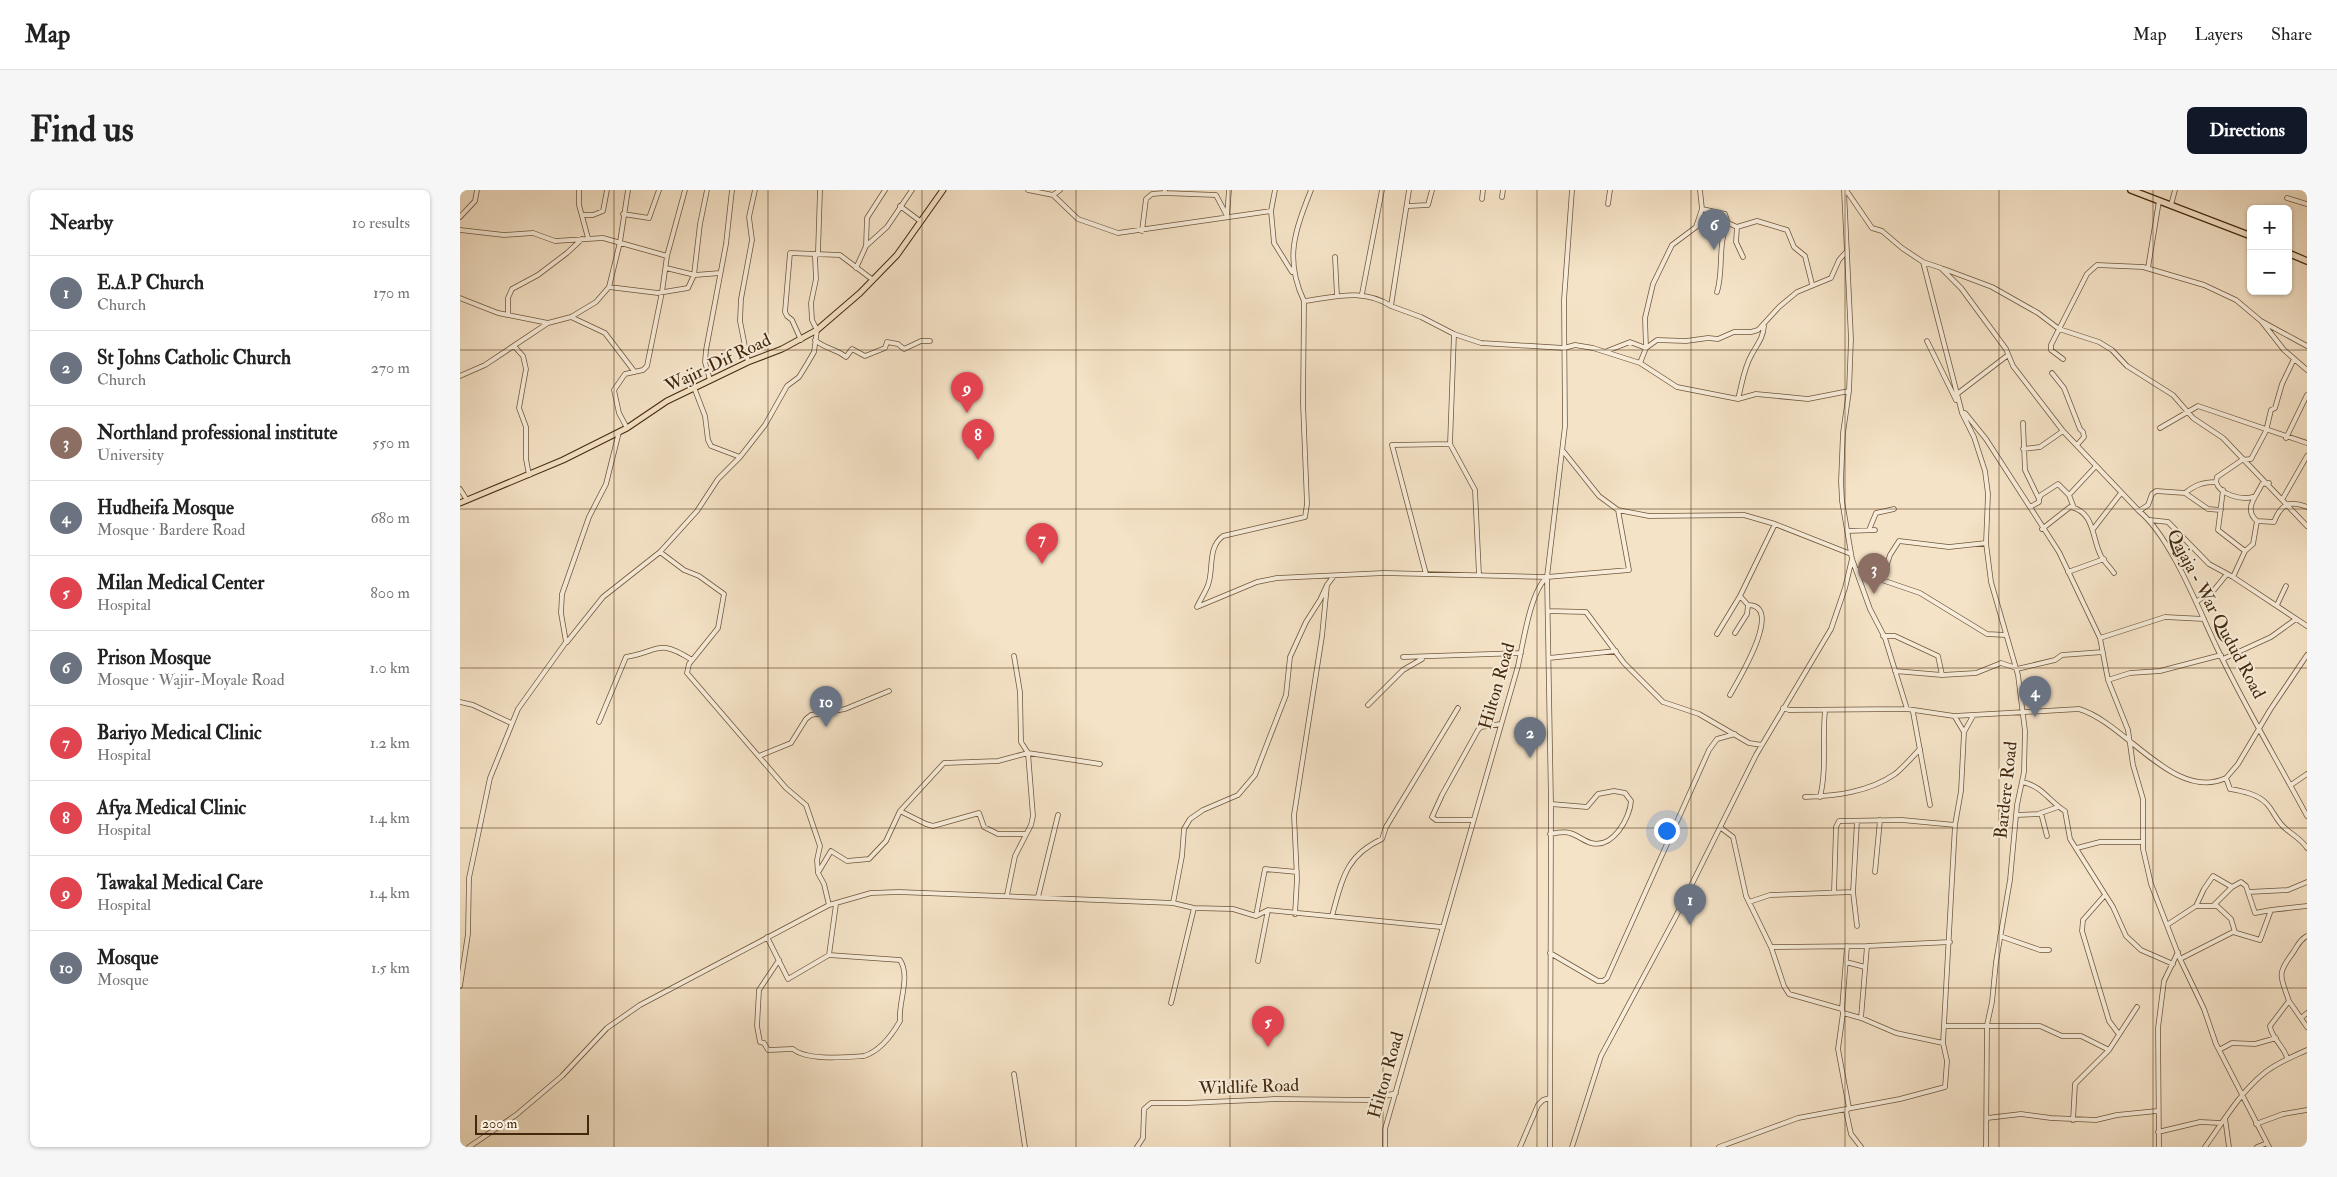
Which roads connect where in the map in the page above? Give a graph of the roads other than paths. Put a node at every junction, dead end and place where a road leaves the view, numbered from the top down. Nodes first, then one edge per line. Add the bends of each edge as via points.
1 (477, 190) edge
2 (579, 190) edge
3 (607, 190) edge
4 (628, 190) edge
5 (659, 190) edge
6 (685, 190) edge
7 (707, 190) edge
8 (732, 190) edge
9 (755, 190) edge
10 (820, 190) edge
11 (885, 190) edge
12 (912, 190) edge
13 (943, 190) edge
14 (1028, 190) edge
15 (1060, 190) edge
16 (1229, 190) edge
17 (1275, 190) edge
18 (1311, 190) edge
19 (1382, 190) edge
20 (1409, 190) edge
21 (1432, 190) edge
22 (1483, 190) edge
23 (1503, 190) edge
24 (1572, 190) edge
25 (1610, 190) edge
26 (1700, 190) edge
27 (1845, 190) edge
28 (2131, 190) edge
29 (2175, 190) edge
30 (1164, 192) edge
31 (1053, 196) junction
32 (1502, 197) dead end
33 (2287, 198) dead end
34 (1482, 199) dead end
35 (2159, 200) junction
36 (1608, 204) dead end
37 (2307, 204) edge
38 (2171, 205) junction
39 (900, 206) junction
40 (1408, 206) junction
41 (1702, 209) junction
42 (1271, 211) junction
43 (623, 214) junction
44 (582, 216) junction
45 (1227, 216) junction
46 (460, 217) edge
47 (920, 221) junction
48 (1728, 223) junction
49 (1737, 227) junction
50 (460, 230) edge
51 (1142, 230) junction
52 (2247, 234) edge
53 (588, 238) junction
54 (582, 239) junction
55 (620, 242) junction
56 (866, 246) junction
57 (818, 252) junction
58 (1848, 252) junction
59 (2292, 255) edge
60 (666, 256) junction
61 (1335, 257) dead end
62 (1743, 257) dead end
63 (2307, 261) edge
64 (1923, 262) junction
65 (666, 268) junction
66 (856, 268) junction
67 (1941, 268) junction
68 (2148, 268) junction
69 (720, 273) junction
70 (1293, 274) junction
71 (694, 275) junction
72 (873, 280) junction
73 (1812, 284) junction
74 (609, 288) junction
75 (662, 292) junction
76 (1717, 292) dead end
77 (1362, 294) junction
78 (1337, 296) junction
79 (460, 298) edge
80 (1304, 301) junction
81 (1391, 306) junction
82 (508, 315) junction
83 (571, 316) junction
84 (2261, 321) junction
85 (548, 323) junction
86 (1764, 323) junction
87 (2059, 329) junction
88 (817, 330) junction
89 (1454, 334) junction
90 (801, 340) junction
91 (815, 340) junction
92 (930, 341) dead end
93 (1927, 341) dead end
94 (514, 346) junction
95 (2307, 346) edge
96 (1564, 348) junction
97 (1646, 348) junction
98 (1606, 351) junction
99 (2008, 354) junction
100 (2063, 359) dead end
101 (2294, 359) junction
102 (748, 362) junction
103 (1640, 362) junction
104 (2307, 370) edge
105 (634, 371) junction
106 (2052, 373) dead end
107 (460, 376) edge
108 (710, 380) junction
109 (695, 390) junction
110 (1849, 391) junction
111 (1957, 394) junction
112 (2307, 395) edge
113 (1738, 399) junction
114 (2189, 412) junction
115 (1962, 413) junction
116 (2023, 423) dead end
117 (628, 428) junction
118 (2160, 428) dead end
119 (2063, 431) junction
120 (2266, 431) junction
121 (619, 432) junction
122 (2286, 438) junction
123 (2307, 443) edge
124 (1450, 444) junction
125 (2077, 445) junction
126 (2023, 449) junction
127 (1563, 451) junction
128 (2307, 456) edge
129 (740, 457) junction
130 (2246, 461) junction
131 (2096, 466) junction
132 (529, 475) junction
133 (2216, 482) junction
134 (2269, 483) junction
135 (460, 489) edge
136 (2223, 490) junction
137 (2121, 492) junction
138 (2185, 493) junction
139 (2069, 495) junction
140 (2253, 497) junction
141 (2282, 498) junction
142 (2040, 499) junction
143 (467, 500) junction
144 (460, 503) edge
145 (2288, 503) junction
146 (2030, 507) junction
147 (2307, 507) edge
148 (2074, 508) junction
149 (1894, 509) dead end
150 (1618, 510) junction
151 (2221, 510) junction
152 (2139, 511) junction
153 (2150, 520) junction
154 (2257, 521) junction
155 (1775, 524) junction
156 (2307, 526) edge
157 (2094, 528) junction
158 (2042, 529) junction
159 (1870, 530) junction
160 (1875, 530) dead end
161 (1847, 531) junction
162 (1986, 543) junction
163 (2245, 551) junction
164 (660, 552) junction
165 (1851, 554) junction
166 (1852, 559) junction
167 (2104, 560) junction
168 (1857, 570) junction
169 (2068, 572) junction
170 (2114, 573) dead end
171 (1426, 574) junction
172 (1479, 574) junction
173 (2227, 574) junction
174 (1333, 577) junction
175 (1547, 577) junction
176 (2233, 577) junction
177 (1882, 580) junction
178 (1327, 584) junction
179 (2286, 586) dead end
180 (1740, 596) junction
181 (2196, 602) junction
182 (1748, 605) junction
183 (2277, 605) junction
184 (1548, 610) junction
185 (2204, 619) junction
186 (2296, 619) junction
187 (2307, 626) edge
188 (1735, 633) dead end
189 (1717, 634) dead end
190 (2006, 635) junction
191 (1883, 636) junction
192 (2100, 638) junction
193 (566, 642) junction
194 (1616, 652) junction
195 (2102, 652) junction
196 (1521, 654) junction
197 (2307, 655) edge
198 (1014, 656) dead end
199 (1403, 657) dead end
200 (1429, 657) junction
201 (2222, 657) junction
202 (1549, 658) junction
203 (692, 660) junction
204 (2302, 664) junction
205 (2016, 668) junction
206 (2307, 668) edge
207 (1895, 671) junction
208 (1942, 675) junction
209 (2108, 680) junction
210 (889, 691) dead end
211 (1730, 695) dead end
212 (460, 702) edge
213 (1368, 705) dead end
214 (1458, 708) dead end
215 (1783, 708) junction
216 (1907, 709) junction
217 (1824, 711) junction
218 (1913, 712) junction
219 (2024, 713) junction
220 (1955, 716) junction
221 (1973, 716) junction
222 (599, 722) dead end
223 (512, 723) junction
224 (1501, 724) junction
225 (2260, 728) junction
226 (1964, 732) junction
227 (1735, 734) junction
228 (2130, 741) junction
229 (1749, 743) junction
230 (1762, 745) junction
231 (1920, 749) junction
232 (1028, 753) junction
233 (1756, 755) junction
234 (759, 756) junction
235 (1100, 764) dead end
236 (2307, 774) edge
237 (2226, 778) junction
238 (2022, 782) junction
239 (2291, 784) junction
240 (1805, 797) dead end
241 (1820, 797) junction
242 (1551, 804) junction
243 (1930, 805) dead end
244 (2058, 807) junction
245 (900, 811) junction
246 (2041, 813) junction
247 (1058, 815) dead end
248 (2016, 815) junction
249 (2307, 816) edge
250 (1472, 820) junction
251 (1880, 820) junction
252 (1857, 821) junction
253 (1955, 824) junction
254 (1721, 828) junction
255 (1026, 834) junction
256 (1550, 834) junction
257 (2047, 836) dead end
258 (2142, 842) junction
259 (2077, 848) junction
260 (2307, 848) edge
261 (1297, 872) junction
262 (1875, 872) dead end
263 (818, 873) junction
264 (2307, 882) edge
265 (2232, 887) junction
266 (1834, 892) junction
267 (1853, 892) junction
268 (2248, 892) junction
269 (1007, 895) junction
270 (2104, 896) junction
271 (1038, 897) junction
272 (1749, 902) junction
273 (1173, 903) junction
274 (836, 904) junction
275 (2214, 905) junction
276 (829, 906) junction
277 (2196, 906) junction
278 (2307, 906) edge
279 (1194, 908) junction
280 (1268, 910) junction
281 (2271, 910) junction
282 (1295, 914) junction
283 (1256, 916) junction
284 (1332, 916) junction
285 (2167, 925) junction
286 (1856, 926) dead end
287 (1441, 927) junction
288 (2235, 932) junction
289 (2000, 936) junction
290 (2307, 936) edge
291 (767, 938) junction
292 (1950, 942) junction
293 (1847, 946) junction
294 (1866, 946) junction
295 (1771, 947) junction
296 (2049, 950) dead end
297 (2178, 952) junction
298 (1550, 953) junction
299 (829, 955) junction
300 (2180, 959) junction
301 (779, 960) junction
302 (1258, 961) dead end
303 (1846, 962) junction
304 (2173, 964) junction
305 (1865, 967) junction
306 (460, 986) edge
307 (2289, 1001) junction
308 (1171, 1003) dead end
309 (2137, 1007) dead end
310 (1842, 1011) junction
311 (2307, 1012) edge
312 (1862, 1018) junction
313 (2301, 1018) junction
314 (1987, 1025) junction
315 (1945, 1026) junction
316 (2307, 1027) edge
317 (2118, 1033) junction
318 (2276, 1038) junction
319 (1943, 1043) junction
320 (2109, 1050) junction
321 (2219, 1050) junction
322 (2307, 1050) edge
323 (2287, 1058) junction
324 (1014, 1074) dead end
325 (1396, 1093) junction
326 (2242, 1095) junction
327 (1550, 1098) junction
328 (1849, 1108) junction
329 (2307, 1110) edge
330 (2157, 1111) junction
331 (1987, 1118) junction
332 (2226, 1118) junction
333 (2074, 1120) junction
334 (2221, 1123) junction
335 (2256, 1124) junction
336 (2158, 1132) junction
337 (2268, 1145) edge
338 (469, 1147) edge
339 (1025, 1147) edge
340 (1137, 1147) edge
341 (1385, 1147) edge
342 (1520, 1147) edge
343 (1550, 1147) edge
344 (1572, 1147) edge
345 (1719, 1147) edge
346 (1861, 1147) edge
347 (1986, 1147) edge
348 (2159, 1147) edge
349 (2205, 1147) edge
350 (2229, 1147) edge
351 (2257, 1147) edge

1 - 46 street via 475,201
2 - 44 street
3 - 44 street via 603,211
4 - 43 street
5 - 43 street via 649,218
6 - 60 street
7 - 71 street
8 - 69 street
9 - 102 street via 749,216 750,252 740,321
10 - 57 street
11 - 56 street via 868,218
12 - 39 street
13 - 47 main road, Wajir-Dif Road
14 - 31 street
15 - 31 street
16 - 45 street
17 - 42 street
18 - 70 street via 1293,243
19 - 77 street
20 - 40 street
21 - 40 street via 1428,205
22 - 34 street
23 - 32 street
24 - 96 street
25 - 36 street
26 - 41 street
27 - 58 street
27 - 64 street, Qajaja - War Qudud Road via 1872,228 1882,231
28 - 35 highway
29 - 38 street
30 - 45 street via 1216,194
30 - 51 street via 1146,199
31 - 51 street via 1074,216 1089,224 1118,233
33 - 37 street
35 - 38 highway
35 - 68 street
38 - 52 highway
39 - 47 street
39 - 56 street via 887,227
40 - 81 street
41 - 48 street via 1725,214
41 - 97 street via 1696,228 1672,245 1653,284 1645,318
42 - 45 street
42 - 70 street via 1274,243
43 - 55 street
44 - 53 street
45 - 51 street
47 - 72 main road, Wajir-Dif Road via 897,255
48 - 49 street
48 - 76 street via 1722,241 1721,279
49 - 62 street via 1736,242
49 - 73 street via 1757,221 1787,230 1794,247 1804,256
50 - 54 street via 533,233 556,241
53 - 54 street
53 - 55 street
54 - 82 street via 545,270 512,289 508,298
55 - 60 street
55 - 74 street
56 - 66 street
57 - 66 street via 840,255
57 - 88 street via 811,303 812,320
57 - 90 street via 788,255 786,312
58 - 73 street via 1830,278
58 - 110 street
59 - 63 highway
60 - 65 street
61 - 78 street
64 - 67 street, Qajaja - War Qudud Road
64 - 111 street
65 - 71 street
65 - 75 street
66 - 72 street
67 - 87 street via 2007,294
67 - 99 street, Qajaja - War Qudud Road via 1977,308
68 - 84 street via 2223,293
68 - 87 street via 2097,265 2087,274
69 - 71 street
69 - 108 street via 706,350 705,362
70 - 80 street
71 - 75 street via 688,288
72 - 88 main road, Wajir-Dif Road
73 - 86 street via 1778,307
74 - 75 street
74 - 83 street via 596,302
75 - 105 street via 647,366
77 - 78 street
77 - 81 street via 1377,297
78 - 80 street
79 - 82 street
80 - 174 street via 1305,517 1219,539 1213,551 1209,584 1197,607 1257,582 1277,578
81 - 89 street via 1421,316
82 - 85 street
83 - 85 street
83 - 105 street via 605,333
84 - 95 street
84 - 101 street
85 - 94 street
86 - 97 street via 1751,332 1734,332 1718,340 1657,340
86 - 113 street via 1763,336 1750,359
87 - 100 street via 2050,347
87 - 114 street via 2099,342 2112,350 2127,366 2173,395
88 - 90 main road, Wajir-Dif Road
88 - 91 street
89 - 96 street via 1481,343
89 - 124 street
90 - 102 main road, Wajir-Dif Road
91 - 92 street via 823,348 839,351 846,358 852,349 865,356 884,348 887,342 898,344 904,350 921,341
91 - 129 street via 814,352 799,377 787,386 765,425
93 - 115 street
94 - 107 street via 478,369
94 - 132 street via 523,356 526,369 519,408 526,427
96 - 98 street via 1575,345
96 - 127 street
97 - 98 street via 1630,342
97 - 103 street
98 - 103 street
99 - 111 street
99 - 119 street, Qajaja - War Qudud Road via 2013,366
101 - 104 street
101 - 120 street via 2277,404 2270,413
102 - 108 main road, Wajir-Dif Road
103 - 113 street via 1677,387
105 - 117 street via 625,374 614,390 619,413
106 - 125 street via 2064,388 2083,432 2084,437
108 - 109 main road, Wajir-Dif Road
109 - 117 main road, Wajir-Dif Road via 667,401
109 - 129 street via 711,446
110 - 113 street via 1808,399 1756,394
110 - 161 street via 1841,481
111 - 115 street
112 - 122 street
114 - 118 street
114 - 120 street via 2198,406
114 - 130 street
115 - 146 street via 1966,413 1986,439
115 - 162 street, Bardere Road via 1987,478
116 - 126 street
117 - 121 main road, Wajir-Dif Road
119 - 125 street, Qajaja - War Qudud Road
119 - 126 street via 2040,447
120 - 122 street
120 - 130 street via 2251,459
121 - 132 main road, Wajir-Dif Road
121 - 193 street via 606,484 590,517 562,594 561,613
122 - 123 street
124 - 171 street via 1392,446
124 - 172 street via 1474,490
125 - 131 street, Qajaja - War Qudud Road
126 - 142 street via 2025,470
127 - 150 street via 1599,496
127 - 175 street
128 - 141 street
129 - 164 street via 718,479 697,511
130 - 133 street via 2242,460 2222,473
130 - 134 street
131 - 137 street, Qajaja - War Qudud Road
131 - 139 street
132 - 143 main road, Wajir-Dif Road
133 - 136 street
133 - 138 street via 2193,486
134 - 140 street via 2262,484
134 - 141 street
135 - 143 street
136 - 140 street via 2243,499
136 - 151 street
137 - 152 street, Qajaja - War Qudud Road
137 - 157 street
138 - 151 street via 2208,510
138 - 152 street via 2156,491 2148,505
139 - 142 street via 2056,484
139 - 148 street
140 - 154 street via 2250,508
141 - 145 street
142 - 146 street
143 - 144 main road, Wajir-Dif Road
145 - 147 street
145 - 154 street via 2274,522
145 - 156 street
146 - 158 street
148 - 157 street
148 - 158 street via 2070,507
149 - 159 street via 1876,512
150 - 155 street via 1649,516 1744,515
150 - 175 street via 1629,570
151 - 163 street via 2218,530
152 - 153 street, Qajaja - War Qudud Road
153 - 173 street via 2168,522 2208,564
153 - 181 street, Qajaja - War Qudud Road via 2170,550
154 - 163 street via 2253,544
155 - 165 street
155 - 180 street
157 - 167 street
158 - 169 street via 2059,552
159 - 160 street
159 - 161 street
161 - 165 street
162 - 177 street via 1949,547 1899,541 1890,555
162 - 190 street, Bardere Road via 1992,588
163 - 176 street
164 - 193 street via 603,597
164 - 203 street via 724,594 718,628
165 - 166 street
166 - 168 street
166 - 215 street via 1834,623
167 - 169 street
167 - 170 street
168 - 177 street via 1869,569
168 - 191 street
169 - 192 street
171 - 172 street
171 - 174 street
172 - 175 street
173 - 176 street
173 - 181 street via 2214,590
174 - 178 street
175 - 184 street
175 - 196 street, Hilton Road via 1535,598
176 - 183 street
177 - 190 street via 1920,593 1987,634
178 - 261 street via 1294,815
178 - 273 street via 1290,657 1286,695 1255,775 1238,795 1203,810 1190,819 1184,829
179 - 183 street
180 - 182 street
180 - 189 street
181 - 185 street, Qajaja - War Qudud Road
182 - 188 street via 1747,614
182 - 211 street via 1759,610 1762,622 1753,651
183 - 186 street
184 - 194 street via 1586,612
184 - 202 street
185 - 192 street via 2165,617
185 - 201 street, Qajaja - War Qudud Road
186 - 187 street
186 - 201 street via 2272,637
190 - 205 street, Bardere Road
191 - 207 street
191 - 208 street via 1895,636 1938,656
192 - 195 street
193 - 223 street via 533,686
194 - 202 street
194 - 227 street via 1663,702 1699,714
195 - 205 street via 2062,655 2055,660
195 - 209 street
196 - 200 street
196 - 224 street, Hilton Road
197 - 204 street
198 - 232 street via 1020,692 1021,742
199 - 200 street
200 - 213 street via 1403,670
201 - 209 street via 2160,671 2130,673
201 - 225 street, Qajaja - War Qudud Road
202 - 242 street
203 - 222 street via 663,646 626,657
203 - 234 street via 687,668 692,680
204 - 206 street
204 - 225 street
205 - 208 street via 2001,663 1981,673
205 - 219 street, Bardere Road
207 - 208 street
207 - 216 street
209 - 228 street
210 - 234 street via 845,709 811,715 792,743
212 - 223 street
214 - 284 street via 1386,827 1382,839 1369,845 1344,871
215 - 217 street
215 - 230 street
216 - 217 street
216 - 218 street
217 - 241 street via 1825,777
218 - 220 street
218 - 231 street
219 - 221 street
219 - 228 street via 2079,710 2096,716
219 - 238 street, Bardere Road via 2026,752
220 - 221 street
220 - 226 street
221 - 226 street
223 - 306 street via 490,778 469,878 468,934
224 - 250 street, Hilton Road
224 - 250 street via 1478,730 1432,818
225 - 237 street
225 - 239 street, Qajaja - War Qudud Road
226 - 253 street via 1961,791
227 - 229 street
227 - 298 street via 1717,739 1709,750 1607,978 1603,982 1598,981
228 - 237 street via 2179,776 2205,784
228 - 258 street via 2143,800
229 - 230 street
229 - 233 street
230 - 233 street
231 - 241 street via 1896,773 1880,782 1845,794
231 - 243 street
232 - 235 street
232 - 245 street via 998,761 944,764
232 - 255 street via 1033,816
233 - 254 street
234 - 263 street via 786,788 806,805 820,846
236 - 239 street
237 - 260 street via 2230,789 2254,796 2267,804 2276,819
238 - 244 street via 2046,794
238 - 248 street, Bardere Road
239 - 249 street, Qajaja - War Qudud Road
240 - 241 street
242 - 256 street
242 - 256 street via 1587,807 1598,794 1614,791 1625,793 1631,801 1628,817 1622,826 1602,843 1590,843 1572,833
244 - 246 street
244 - 259 street via 2066,814 2068,836
245 - 255 street via 933,826 979,813 984,827 998,834
245 - 263 street via 886,842 869,859 847,861 831,852
246 - 248 street
246 - 257 street
247 - 271 street
248 - 289 street, Bardere Road
250 - 287 street, Hilton Road
251 - 252 street
251 - 253 street
251 - 262 street
252 - 266 street via 1837,823
252 - 267 street
253 - 292 street
254 - 272 street via 1733,837
254 - 344 street via 1601,1056
255 - 269 street via 1015,856
256 - 298 street
258 - 259 street via 2100,842
258 - 285 street via 2150,879
259 - 270 street
261 - 282 street
261 - 283 street via 1265,869
263 - 276 street
264 - 268 street via 2288,890
265 - 268 street via 2244,883
265 - 275 street
265 - 277 street via 2214,876
266 - 267 street
266 - 272 street via 1770,895
267 - 286 street
268 - 281 street via 2255,913
269 - 271 street
269 - 274 street via 871,893
270 - 304 street via 2131,942
270 - 317 street via 2083,920 2082,930 2109,1021
271 - 273 street
272 - 295 street
273 - 279 street
274 - 276 street
274 - 299 street
275 - 277 street
275 - 288 street via 2230,919
276 - 291 street
277 - 285 street
278 - 281 street
279 - 283 street via 1233,909
279 - 308 street
280 - 282 street
280 - 283 street
280 - 302 street
281 - 288 street via 2260,940
282 - 284 street
284 - 287 street
285 - 297 street
287 - 325 street, Hilton Road
288 - 300 street
289 - 296 street
289 - 314 street, Bardere Road
290 - 307 street via 2299,941 2281,968
291 - 301 street
291 - 338 street via 640,1005 607,1028 536,1099
292 - 294 street
292 - 315 street
293 - 294 street
293 - 295 street
293 - 303 street
294 - 305 street
295 - 310 street via 1789,994
297 - 300 street
297 - 304 street
298 - 327 street
299 - 301 street via 788,978
299 - 301 street via 889,958 900,960 902,964 904,979 900,1021 888,1038 870,1054 808,1056 793,1049 768,1050 760,1042 757,1026 759,990
300 - 321 street
303 - 305 street
303 - 310 street
304 - 330 street via 2164,981 2158,1020
305 - 312 street
307 - 313 street
307 - 318 street via 2271,1023 2271,1034
309 - 317 street
310 - 312 street
310 - 328 street via 1838,1049
311 - 313 street
312 - 319 street via 1896,1034
313 - 316 street
314 - 315 street
314 - 320 street via 2045,1027 2062,1036 2086,1038
314 - 331 street, Bardere Road
315 - 319 street
317 - 320 street
318 - 321 street via 2255,1044 2232,1043
318 - 323 street
319 - 328 street via 1947,1061 1942,1090
320 - 333 street via 2075,1084
321 - 326 street
322 - 323 street
323 - 326 street via 2262,1074
324 - 339 street
325 - 340 street, Wildlife Road via 1370,1100 1151,1103 1144,1109 1143,1138
325 - 341 street, Hilton Road via 1385,1129
326 - 332 street
326 - 335 street
327 - 342 street via 1538,1105
327 - 343 street
328 - 345 street via 1798,1118
328 - 346 street via 1846,1112 1852,1134
329 - 335 street
330 - 333 street
330 - 336 street
331 - 333 street via 2021,1114
331 - 347 street, Bardere Road
332 - 334 street
332 - 350 street
334 - 336 street via 2200,1122
334 - 349 street
335 - 337 street
336 - 348 street
337 - 351 street

